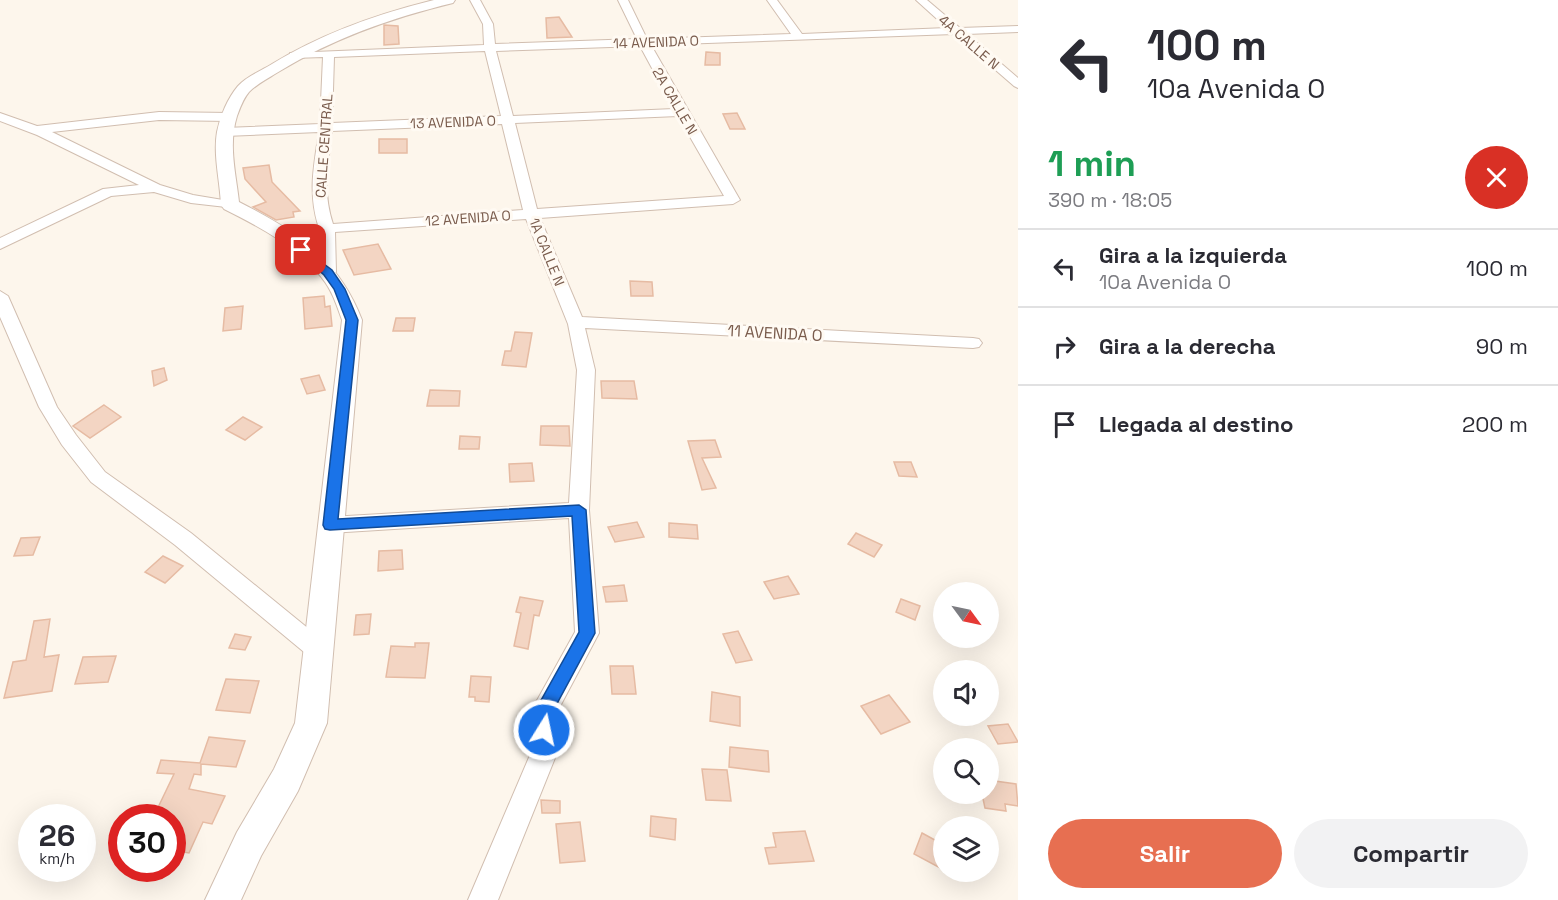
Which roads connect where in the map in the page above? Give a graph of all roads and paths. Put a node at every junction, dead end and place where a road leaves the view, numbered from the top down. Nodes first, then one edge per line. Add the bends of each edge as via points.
1 (450, 0) edge
2 (475, 0) edge
3 (623, 0) edge
4 (772, 0) edge
5 (921, 0) edge
6 (1018, 29) edge
7 (956, 31) junction
8 (799, 37) junction
9 (642, 42) junction
10 (490, 48) junction
11 (329, 54) junction
12 (294, 55) junction
13 (1018, 84) edge
14 (681, 112) junction
15 (0, 117) edge
16 (230, 117) junction
17 (509, 120) junction
18 (326, 126) junction
19 (35, 130) junction
20 (225, 132) junction
21 (121, 171) junction
22 (155, 188) junction
23 (108, 192) junction
24 (733, 200) joint
25 (230, 205) junction
26 (531, 213) junction
27 (327, 228) junction
28 (275, 232) junction
29 (0, 244) edge
30 (328, 272) junction
31 (0, 296) edge
32 (576, 322) junction
33 (974, 343) dead end
34 (579, 510) junction
35 (330, 525) junction
36 (318, 650) junction
37 (223, 900) edge
38 (483, 900) edge

1 - 12 street via 353,27
2 - 10 street, 1A CALLE N via 488,24
3 - 9 street, 2A CALLE N
4 - 8 street
5 - 7 street, 4A CALLE N
6 - 7 street, 14 AVENIDA O
7 - 8 street, 14 AVENIDA O
7 - 13 street, 4A CALLE N
8 - 9 street, 14 AVENIDA O
9 - 10 street, 14 AVENIDA O
9 - 14 street, 2A CALLE N
10 - 11 street, 14 AVENIDA O
10 - 17 street, 1A CALLE N
11 - 12 street, 14 AVENIDA O
11 - 18 street, CALLE CENTRAL
12 - 16 street via 242,91
14 - 17 street, 13 AVENIDA O
14 - 24 street, 2A CALLE N
15 - 19 street
16 - 19 street via 135,117
16 - 20 street
17 - 18 street, 13 AVENIDA O
17 - 26 street, 1A CALLE N
18 - 20 street, 13 AVENIDA O
18 - 27 street, CALLE CENTRAL via 319,196
19 - 21 street
20 - 25 street
21 - 22 street
21 - 23 street
22 - 23 street
22 - 25 street
23 - 29 street
24 - 26 street, 12 AVENIDA O
25 - 28 street
26 - 27 street, 12 AVENIDA O
26 - 32 street, 1A CALLE N
27 - 28 street, 12 AVENIDA O
27 - 30 street, CALLE CENTRAL
28 - 30 street
30 - 35 street via 352,320
31 - 36 street via 48,406 98,477 183,539
32 - 33 street, 11 AVENIDA O
32 - 34 street, 1A CALLE N via 586,370
34 - 35 street
34 - 38 street, 1A CALLE N via 587,633 543,713 546,748
35 - 36 street
36 - 37 street via 310,723 286,780 249,844

